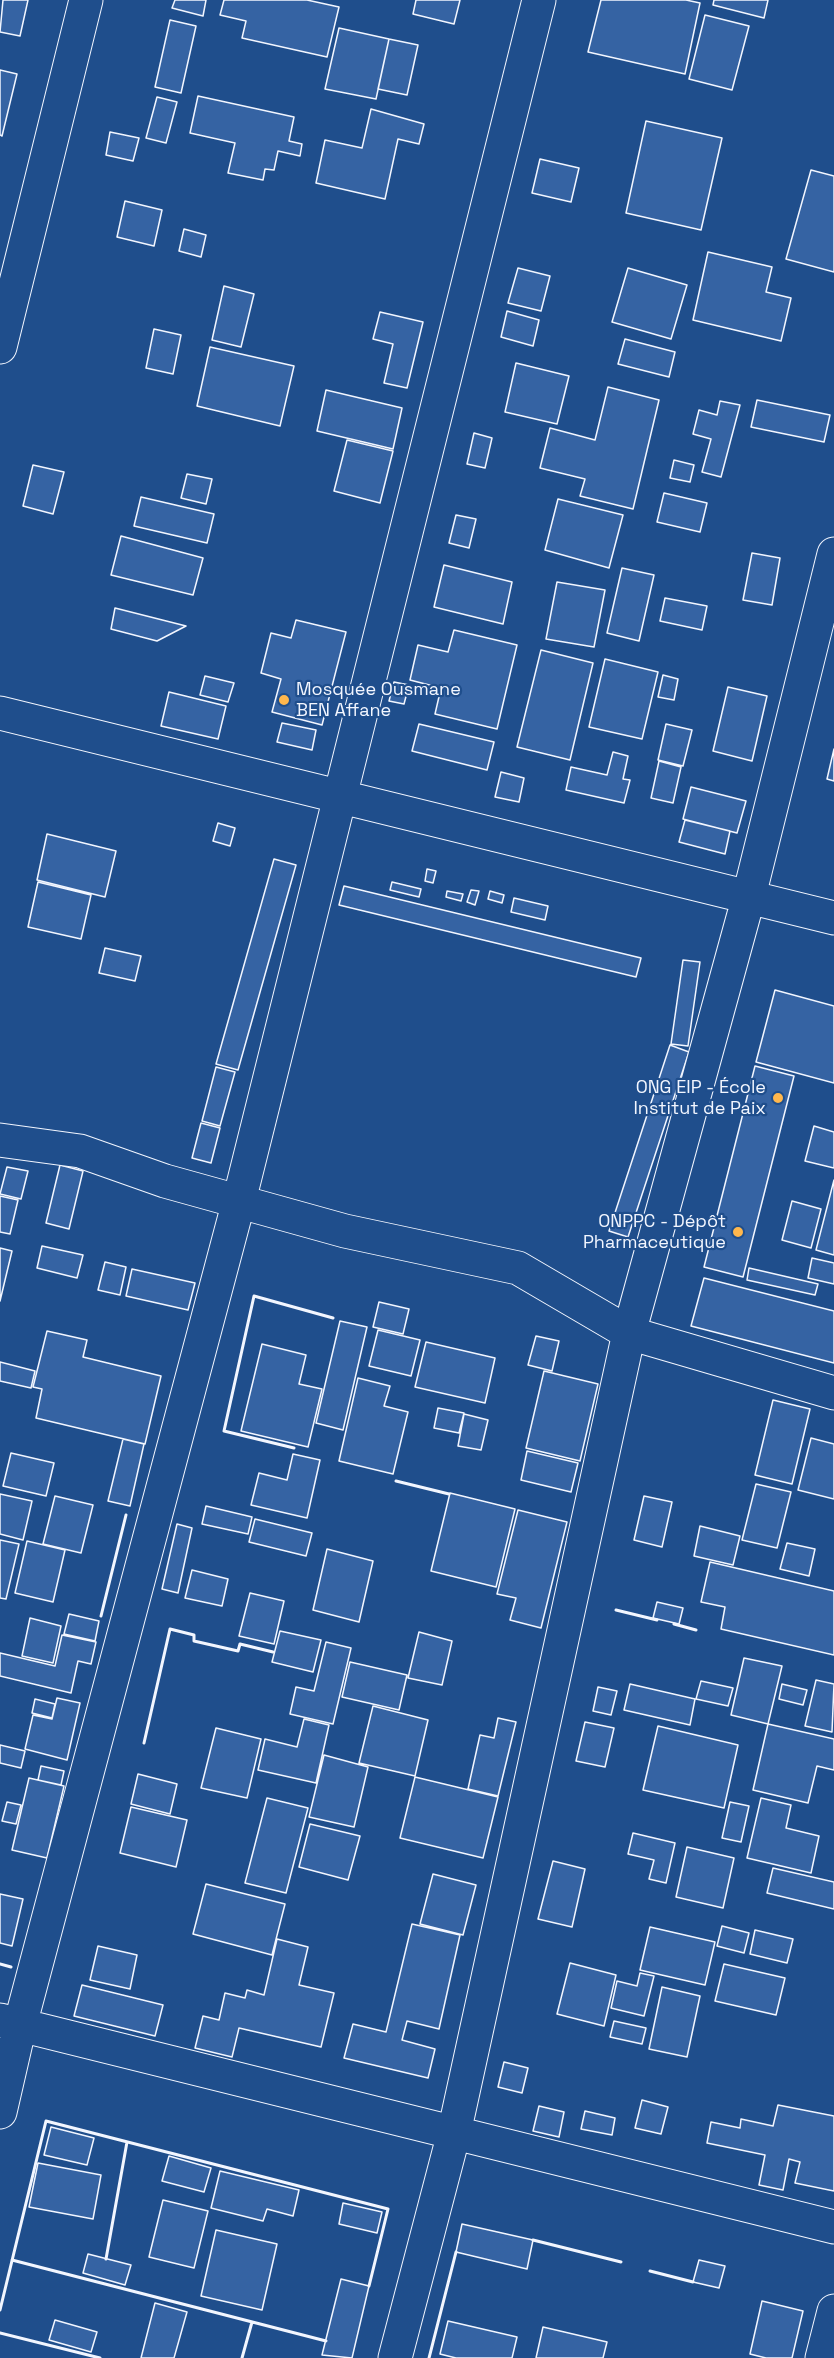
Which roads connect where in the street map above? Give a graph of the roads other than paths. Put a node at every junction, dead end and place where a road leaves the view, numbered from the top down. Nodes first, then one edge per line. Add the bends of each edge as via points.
1 (86, 0) edge
2 (539, 0) edge
3 (0, 347) edge
4 (834, 554) edge
5 (0, 713) edge
6 (340, 798) junction
7 (748, 896) junction
8 (834, 918) edge
9 (0, 1140) edge
10 (239, 1201) junction
11 (629, 1333) junction
12 (834, 1393) edge
13 (10, 2023) edge
14 (0, 2112) edge
15 (454, 2133) junction
16 (834, 2228) edge
17 (834, 2310) edge
18 (395, 2358) edge
19 (822, 2358) edge

1 - 3 street
2 - 6 street
4 - 7 street
5 - 6 street
6 - 7 street
6 - 10 street
7 - 8 street
7 - 11 street
9 - 10 street via 80,1151 165,1181
10 - 11 street via 345,1231 518,1268
10 - 13 street
11 - 12 street
11 - 15 street
13 - 14 street
13 - 15 street
15 - 16 street
15 - 18 street
17 - 19 street

